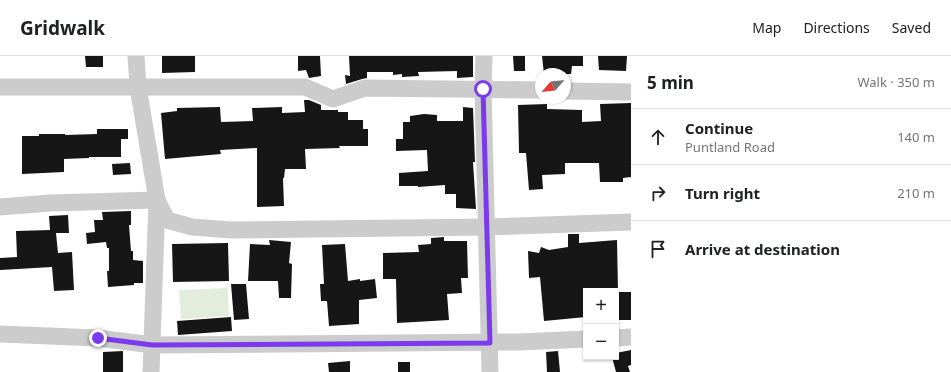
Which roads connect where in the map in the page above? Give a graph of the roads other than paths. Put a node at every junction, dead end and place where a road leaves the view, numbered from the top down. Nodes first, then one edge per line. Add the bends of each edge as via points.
1 (136, 56) edge
2 (484, 56) edge
3 (0, 87) edge
4 (138, 87) junction
5 (483, 89) junction
6 (535, 90) edge
7 (571, 91) edge
8 (631, 92) edge
9 (157, 200) junction
10 (0, 207) edge
11 (631, 222) edge
12 (486, 227) junction
13 (0, 334) edge
14 (631, 337) edge
15 (619, 338) edge
16 (583, 339) edge
17 (490, 343) junction
18 (152, 345) junction
19 (151, 372) edge
20 (490, 372) edge

1 - 4 street
2 - 5 street
3 - 4 street
4 - 5 street via 305,88 334,99 365,88
4 - 9 street
5 - 6 street
5 - 12 street
7 - 8 street
9 - 10 street
9 - 12 street via 167,220 192,227 231,230
9 - 18 street
11 - 12 street
12 - 17 street
13 - 18 street via 98,338
14 - 15 street
16 - 17 street
17 - 18 street
17 - 20 street
18 - 19 street

